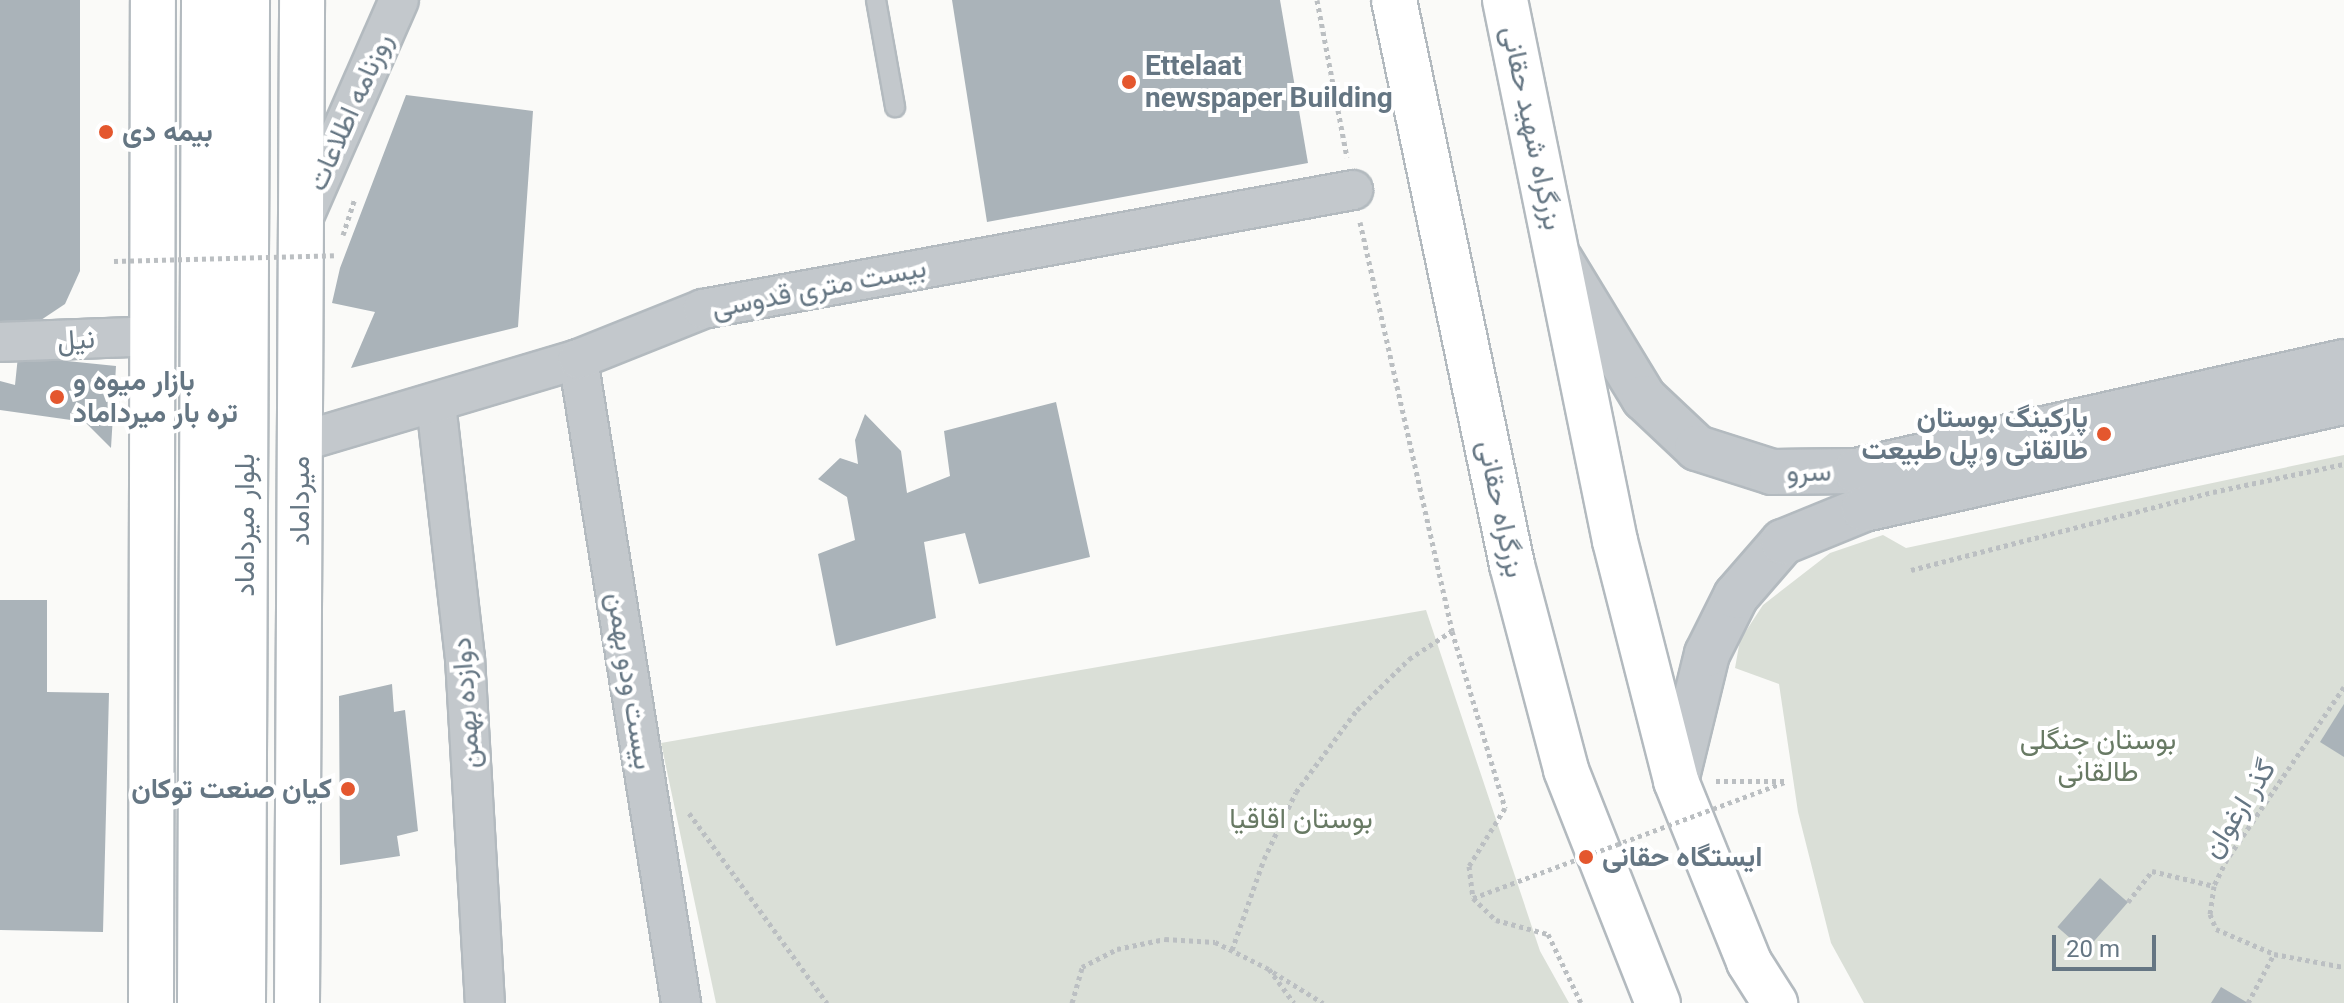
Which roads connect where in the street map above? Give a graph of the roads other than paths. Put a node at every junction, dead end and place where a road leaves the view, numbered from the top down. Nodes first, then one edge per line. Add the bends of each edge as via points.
1 (153, 0) edge
2 (204, 0) edge
3 (247, 0) edge
4 (302, 0) edge
5 (399, 0) edge
6 (876, 0) edge
7 (1394, 0) edge
8 (1505, 0) edge
9 (895, 107) dead end
10 (1353, 190) road end
11 (301, 224) junction
12 (1558, 256) junction
13 (153, 336) junction
14 (0, 342) edge
15 (578, 359) junction
16 (2344, 362) edge
17 (2344, 402) edge
18 (436, 404) junction
19 (300, 442) junction
20 (1676, 781) junction
21 (151, 1003) edge
22 (200, 1003) edge
23 (243, 1003) edge
24 (297, 1003) edge
25 (485, 1003) edge
26 (681, 1003) edge
27 (1658, 1003) edge
28 (1775, 1003) edge

1 - 13 main road
2 - 22 main road, بلوار میرداماد
3 - 23 main road, بلوار میرداماد
4 - 11 main road, میرداماد
5 - 11 street, روزنامه اطلاعات
6 - 9 lane
7 - 27 main road, بزرگراه حقانی via 1515,580 1566,770
8 - 12 main road, بزرگراه شهید حقانی
10 - 15 street, بیست متری قدوسی via 703,309
11 - 19 main road, میرداماد
12 - 16 street, سرو via 1644,398 1697,448 1772,472 1856,471
12 - 20 main road via 1615,541
13 - 14 street, نیل
13 - 21 main road
15 - 18 street, بیست متری قدوسی
15 - 26 street, بیست ودو بهمن
17 - 20 street, سرو via 1864,509 1783,542 1736,596 1707,654
18 - 19 street, بیست متری قدوسی
18 - 25 street, دوازده بهمن via 465,658
19 - 24 main road, میرداماد
20 - 28 main road via 1749,962

